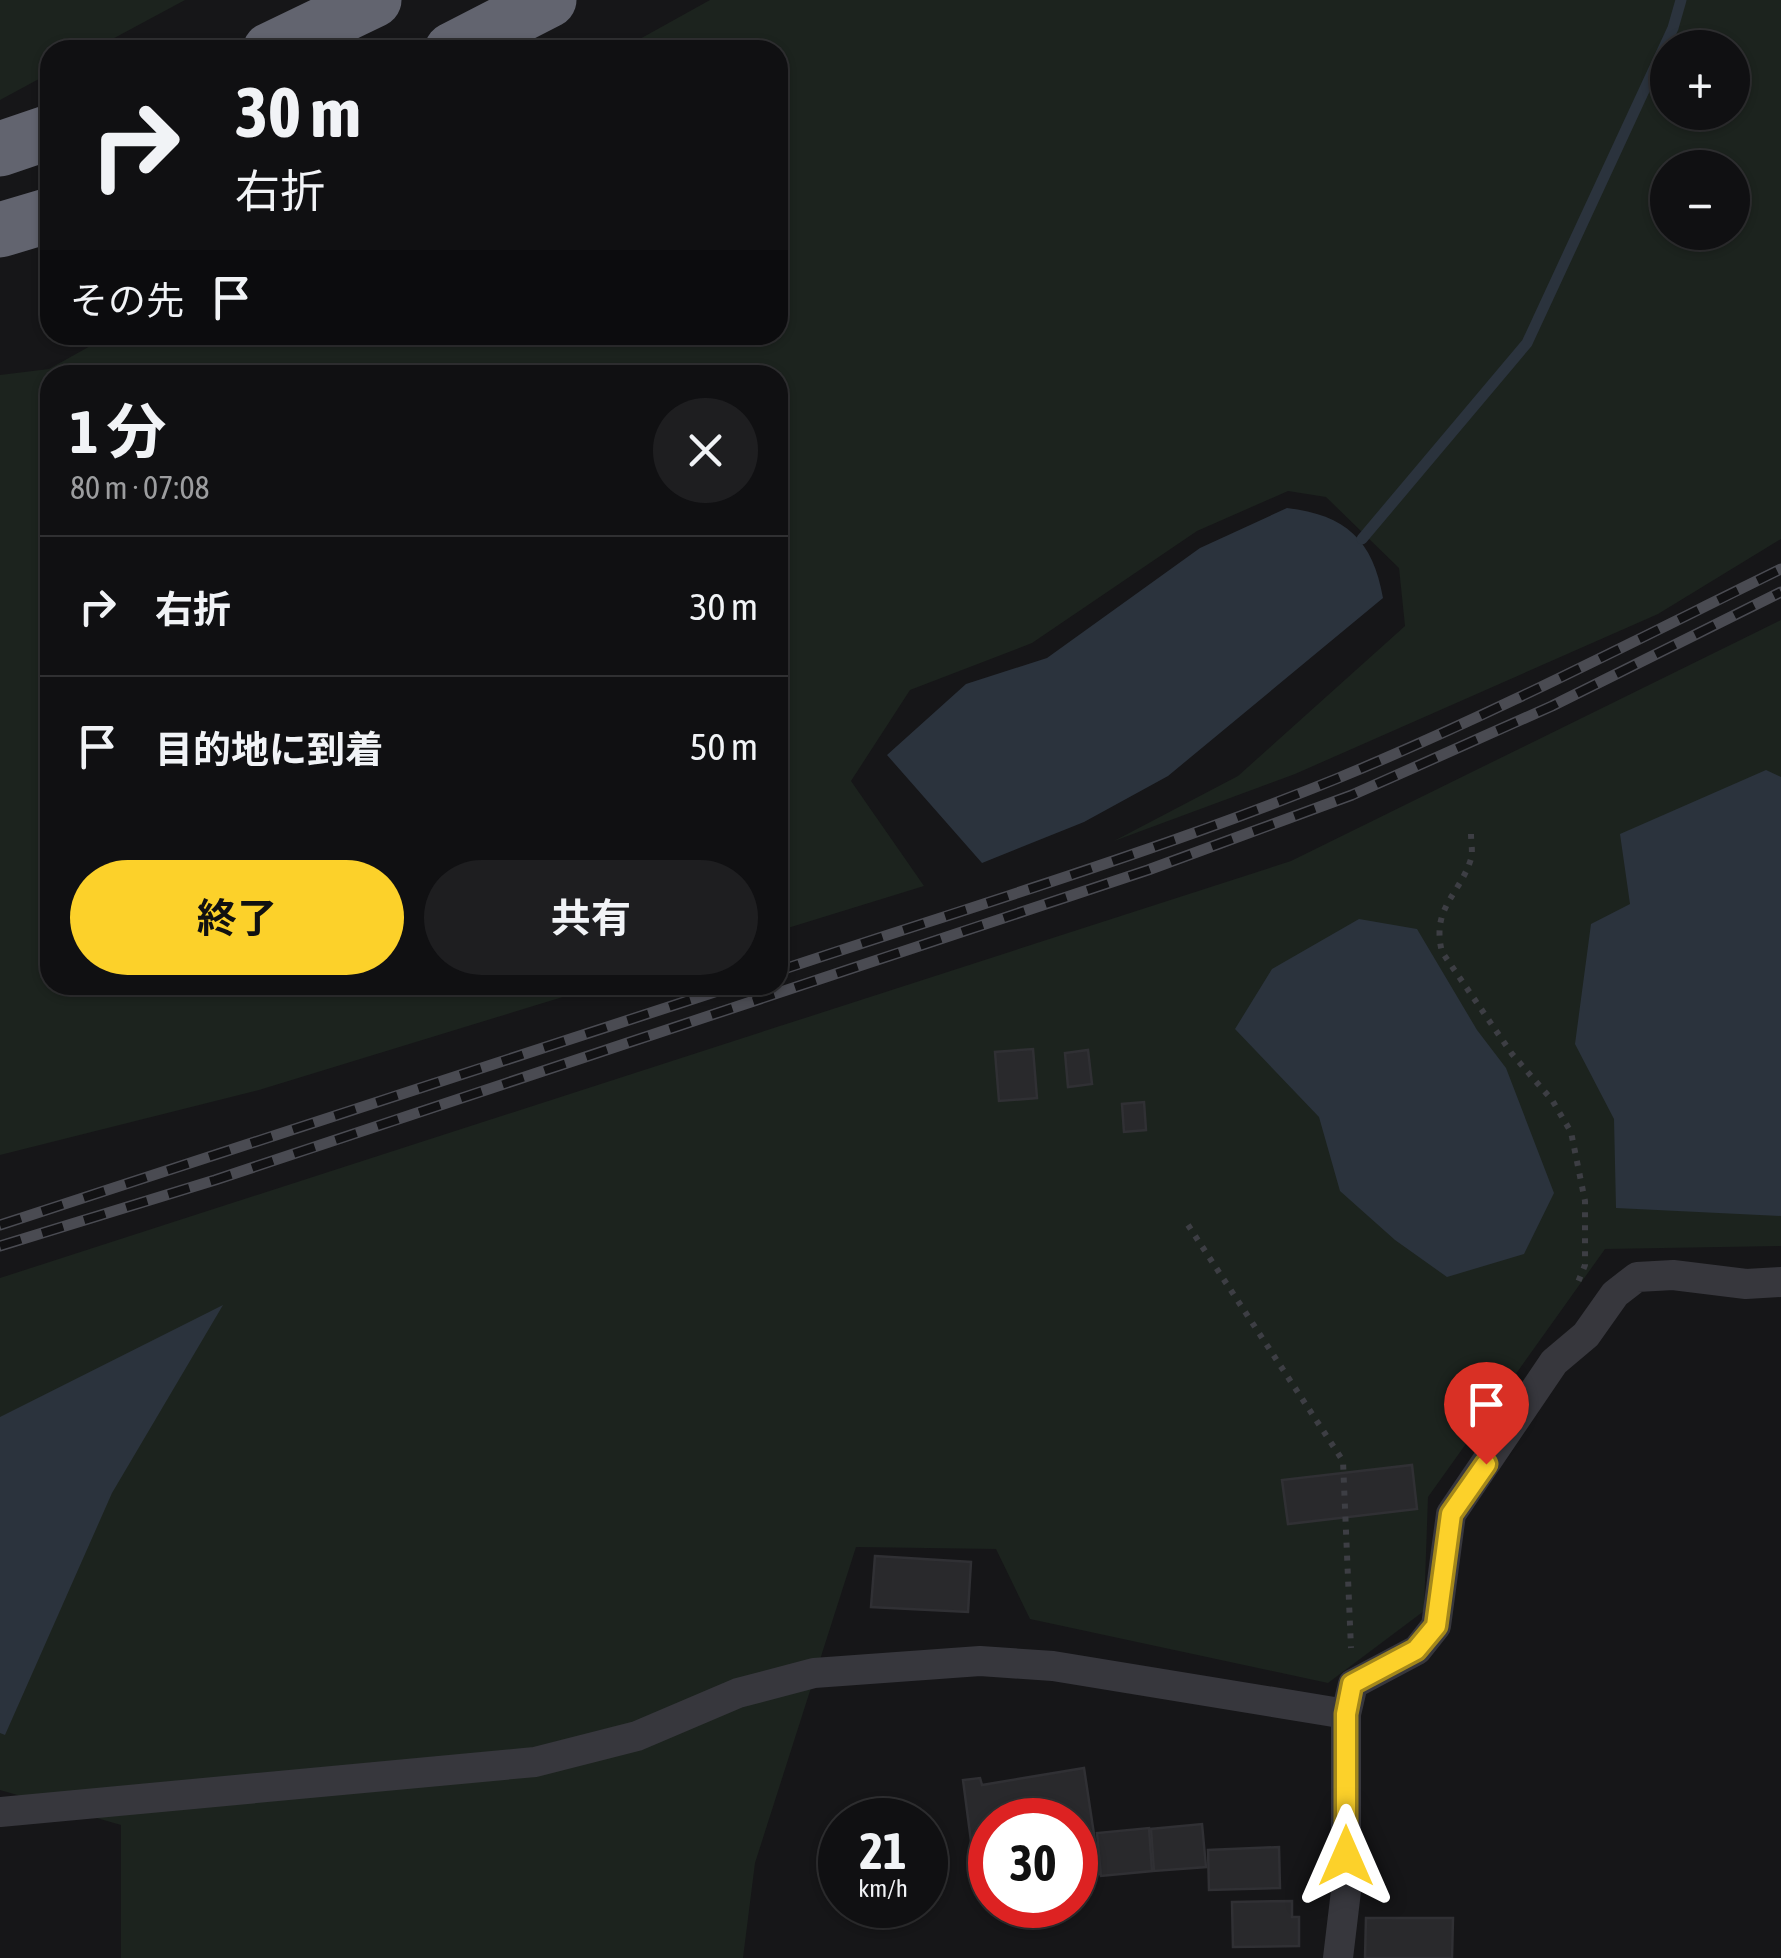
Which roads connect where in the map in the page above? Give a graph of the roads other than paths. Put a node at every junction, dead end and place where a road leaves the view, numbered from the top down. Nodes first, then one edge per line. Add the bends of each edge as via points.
1 (374, 0) edge
2 (549, 0) edge
3 (291, 40) edge
4 (471, 40) edge
5 (40, 135) edge
6 (0, 148) edge
7 (40, 217) edge
8 (0, 230) edge
9 (1781, 1282) edge
10 (1349, 1699) junction
11 (0, 1812) edge
12 (1338, 1958) edge

1 - 3 highway
2 - 4 highway
5 - 6 highway
7 - 8 highway
9 - 10 street via 1637,1277 1614,1294 1586,1335 1554,1362 1451,1514 1436,1626 1416,1650
10 - 11 street via 980,1661 814,1673 738,1693 637,1736 534,1762
10 - 12 street via 1346,1891

